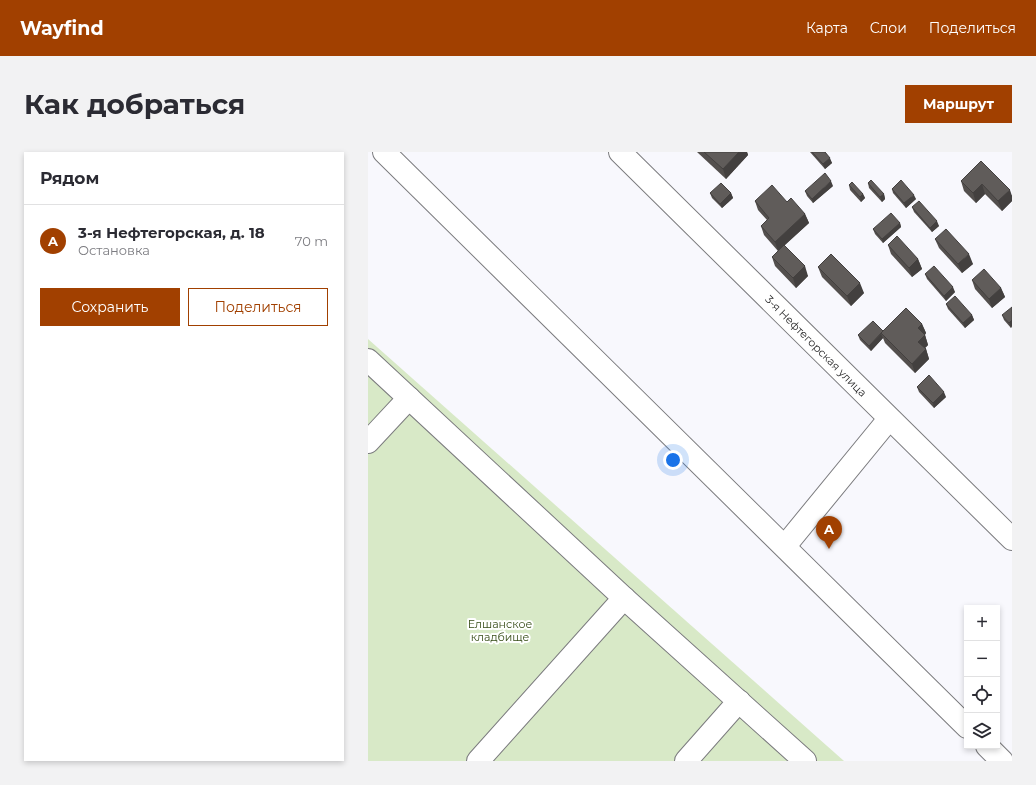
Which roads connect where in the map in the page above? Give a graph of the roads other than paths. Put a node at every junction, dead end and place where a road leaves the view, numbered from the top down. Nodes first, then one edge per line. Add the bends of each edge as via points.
1 (384, 152) edge
2 (620, 152) edge
3 (368, 360) edge
4 (409, 398) junction
5 (889, 418) junction
6 (368, 442) edge
7 (1012, 538) edge
8 (785, 546) junction
9 (624, 598) junction
10 (739, 701) junction
11 (964, 723) edge
12 (990, 749) edge
13 (478, 761) edge
14 (686, 761) edge
15 (805, 761) edge
16 (1002, 761) edge

1 - 8 street
2 - 5 street, 3-я Нефтегорская улица
3 - 4 street
4 - 6 street
4 - 9 street
5 - 7 street, 3-я Нефтегорская улица
5 - 8 street
8 - 11 street
9 - 10 street
9 - 13 street
10 - 14 street
10 - 15 street
12 - 16 street

